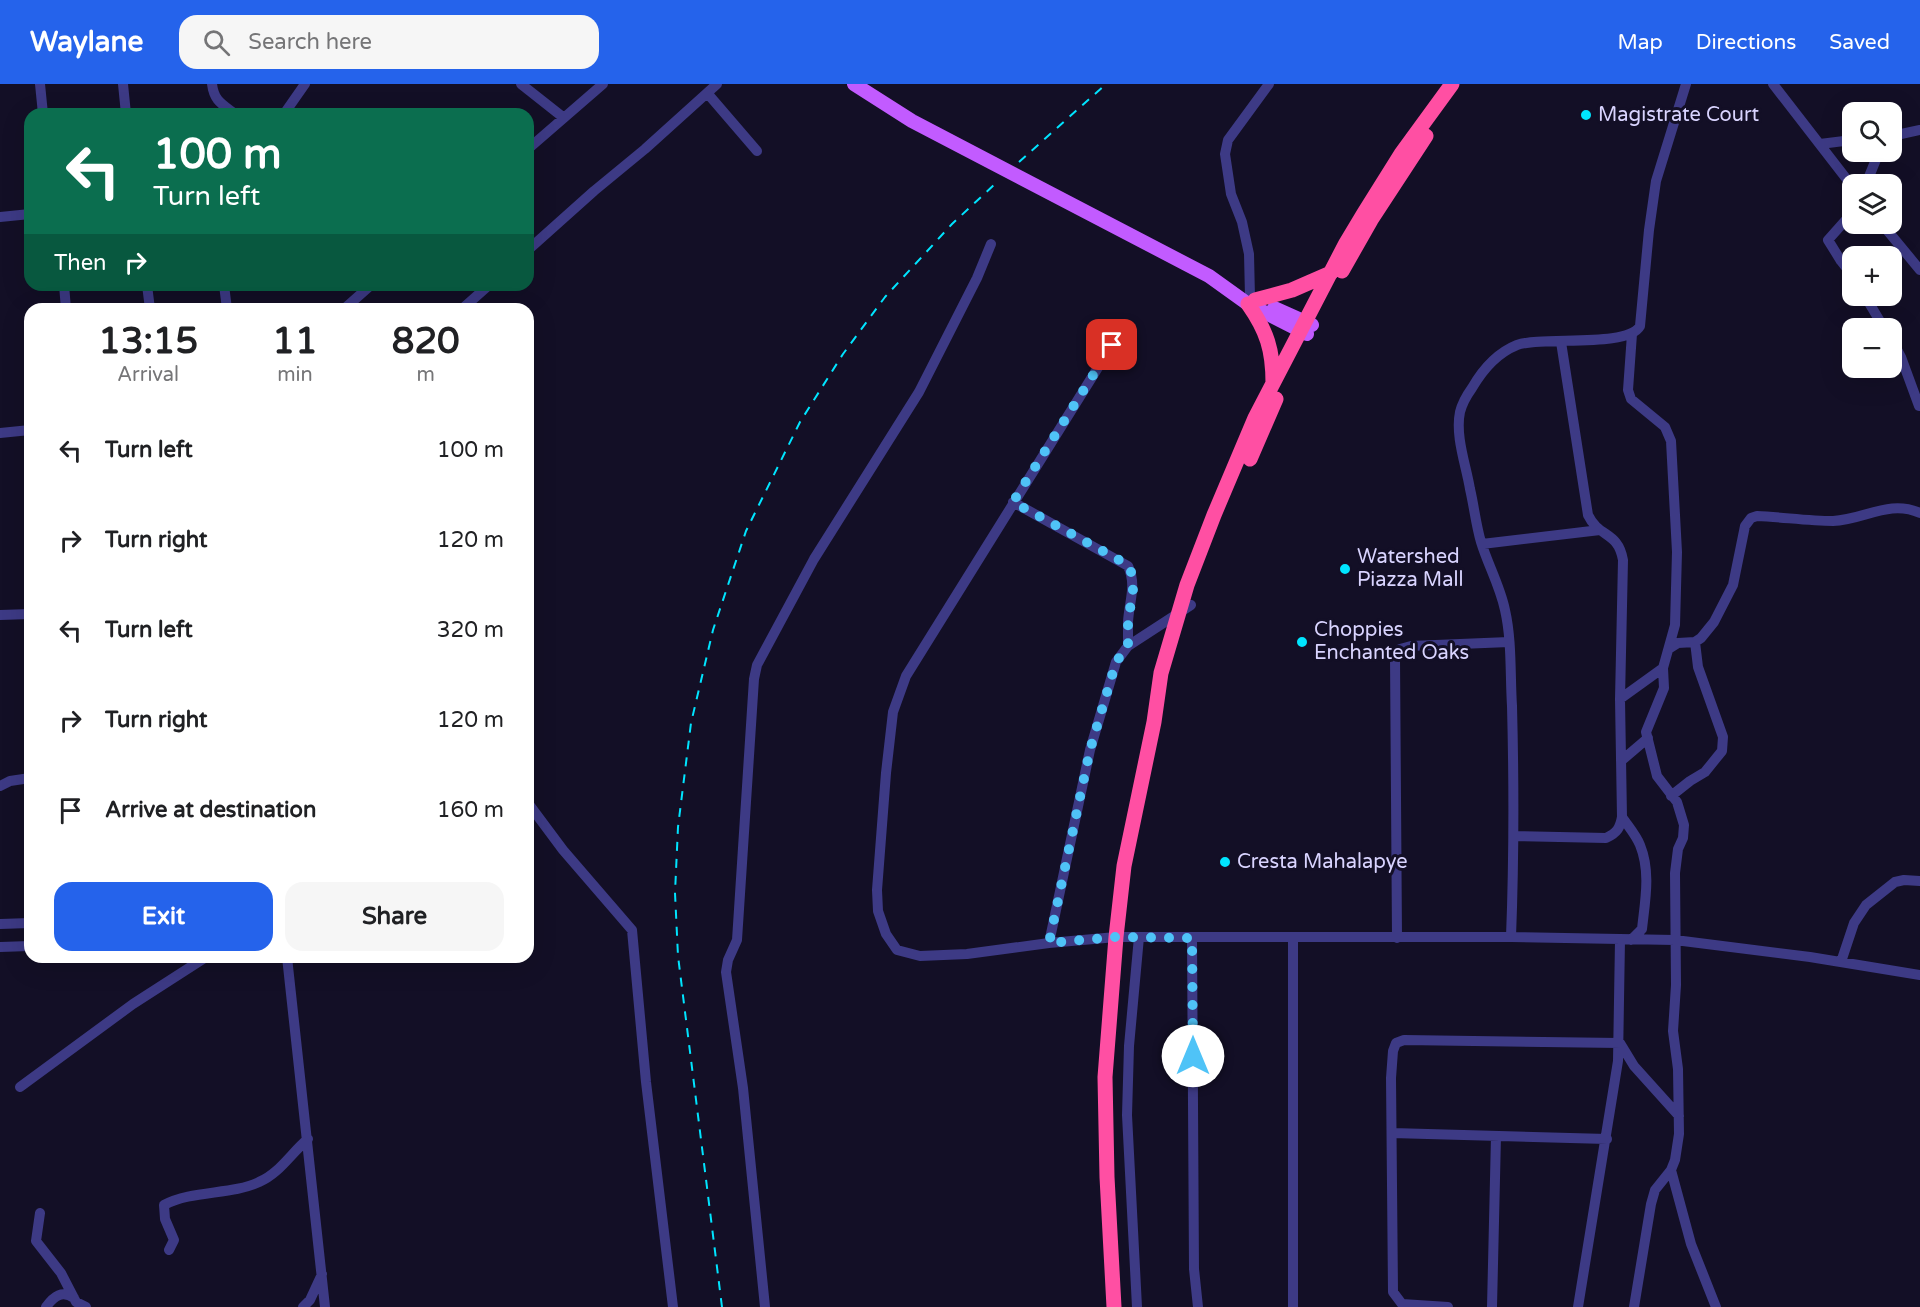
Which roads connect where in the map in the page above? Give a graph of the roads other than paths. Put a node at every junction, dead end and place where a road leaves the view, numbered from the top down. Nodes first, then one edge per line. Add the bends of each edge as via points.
1 (40, 84) edge
2 (123, 84) edge
3 (212, 84) edge
4 (305, 84) edge
5 (520, 84) edge
6 (603, 84) edge
7 (717, 84) edge
8 (854, 84) edge
9 (1269, 84) edge
10 (1452, 84) edge
11 (1461, 84) edge
12 (1686, 84) edge
13 (1773, 84) edge
14 (708, 94) junction
15 (43, 108) edge
16 (125, 108) edge
17 (227, 108) edge
18 (288, 108) edge
19 (564, 118) junction
20 (1920, 130) edge
21 (1902, 134) edge
22 (1842, 141) edge
23 (534, 144) edge
24 (1820, 144) junction
25 (757, 151) dead end
26 (1843, 174) edge
27 (24, 215) edge
28 (0, 217) edge
29 (1842, 224) edge
30 (1890, 234) edge
31 (991, 243) dead end
32 (534, 245) edge
33 (1842, 263) edge
34 (1920, 270) edge
35 (1330, 273) junction
36 (364, 291) edge
37 (482, 291) edge
38 (1251, 300) junction
39 (351, 303) edge
40 (469, 303) edge
41 (1306, 328) junction
42 (1632, 334) junction
43 (1561, 342) junction
44 (1112, 345) dead end
45 (1902, 360) edge
46 (1273, 386) junction
47 (1919, 406) edge
48 (24, 431) edge
49 (0, 433) edge
50 (1013, 502) junction
51 (1920, 513) edge
52 (1600, 530) junction
53 (1482, 544) junction
54 (1185, 608) junction
55 (24, 614) edge
56 (0, 615) edge
57 (1509, 642) junction
58 (1695, 642) junction
59 (1128, 646) junction
60 (1670, 648) junction
61 (1663, 668) junction
62 (1620, 699) junction
63 (1648, 738) junction
64 (1621, 761) junction
65 (24, 779) edge
66 (0, 786) edge
67 (1671, 796) junction
68 (534, 811) edge
69 (1622, 817) junction
70 (1514, 836) junction
71 (1918, 879) edge
72 (24, 923) edge
73 (0, 924) edge
74 (1116, 937) junction
75 (1139, 937) junction
76 (1192, 938) junction
77 (1293, 938) junction
78 (1397, 938) junction
79 (1511, 938) junction
80 (1625, 940) junction
81 (1675, 940) junction
82 (1049, 943) junction
83 (24, 946) edge
84 (0, 947) edge
85 (1842, 962) junction
86 (197, 963) edge
87 (288, 963) edge
88 (1920, 975) edge
89 (1620, 1043) junction
90 (20, 1087) dead end
91 (1679, 1116) junction
92 (1392, 1133) junction
93 (1496, 1136) junction
94 (308, 1139) junction
95 (1607, 1139) junction
96 (1671, 1170) junction
97 (40, 1213) dead end
98 (170, 1250) dead end
99 (322, 1274) junction
100 (74, 1299) junction
101 (1402, 1305) edge
102 (46, 1307) edge
103 (86, 1307) edge
104 (303, 1307) edge
105 (326, 1307) edge
106 (673, 1307) edge
107 (765, 1307) edge
108 (1114, 1307) edge
109 (1137, 1307) edge
110 (1198, 1307) edge
111 (1293, 1307) edge
112 (1448, 1307) edge
113 (1492, 1307) edge
114 (1578, 1307) edge
115 (1634, 1307) edge
116 (1716, 1307) edge

1 - 15 street
2 - 16 street
3 - 17 street via 213,94
4 - 18 street
5 - 19 street
6 - 19 street
7 - 14 street
8 - 38 main road via 912,121
9 - 38 street via 1228,140 1225,154 1231,194 1249,254
10 - 35 highway via 1401,154
11 - 41 highway via 1371,220
12 - 42 street via 1656,181 1640,326
13 - 24 street
14 - 25 street
14 - 32 street
19 - 23 street
20 - 21 street
22 - 24 street
24 - 26 street
27 - 28 street
29 - 33 street via 1828,240
30 - 34 street
31 - 107 street via 919,392 814,559 757,665 754,679 738,940 726,972 743,1088
35 - 38 highway via 1299,287
35 - 41 highway
36 - 39 street
37 - 40 street
38 - 41 main road
38 - 46 highway via 1267,336
41 - 46 highway
41 - 54 highway
42 - 43 street
42 - 60 street via 1628,390 1631,399 1665,427 1671,441 1677,588
43 - 52 street via 1588,515
43 - 53 street via 1529,342 1502,353 1485,367 1464,402 1460,413 1461,440
44 - 50 street
45 - 47 street
46 - 54 highway via 1214,515
48 - 49 street
50 - 59 street via 1128,566 1133,591
50 - 82 street via 906,676 893,712 878,911 897,950 920,956
51 - 58 street via 1898,507 1831,521 1751,518 1745,526 1733,585 1707,633
52 - 53 street
52 - 62 street via 1614,538 1623,560
53 - 57 street via 1506,613
54 - 59 street
54 - 74 highway via 1167,690 1154,722 1124,867
55 - 56 street
57 - 70 street
57 - 78 street via 1411,646 1395,657
58 - 60 street
58 - 67 street via 1698,667 1723,737 1722,751 1705,772
59 - 82 street via 1116,662 1090,750
60 - 61 street
61 - 62 street
61 - 63 street via 1664,688 1646,728
62 - 64 street
63 - 64 street
63 - 67 street via 1657,776
64 - 69 street
65 - 66 street
67 - 81 street via 1677,802 1684,825 1675,873
68 - 106 street via 632,930
69 - 70 street via 1615,834 1606,838
69 - 80 street via 1639,842 1647,884 1642,929
70 - 79 street
71 - 85 street via 1895,882 1866,905 1854,923
72 - 73 street
74 - 75 street
74 - 82 street
74 - 108 highway via 1105,1077
75 - 76 street
75 - 109 street via 1129,1046 1128,1115
76 - 77 street
76 - 110 street via 1194,1269
77 - 78 street
77 - 111 street
78 - 79 street
79 - 80 street
80 - 81 street
80 - 89 street
81 - 85 street
81 - 91 street via 1674,1031
83 - 84 street
85 - 88 street
86 - 90 street via 133,1004
87 - 94 street
89 - 91 street via 1634,1066
89 - 92 street via 1396,1043 1391,1064
89 - 95 street
91 - 96 street
92 - 93 street
92 - 101 street via 1391,1282
93 - 95 street
93 - 113 street
94 - 98 street via 259,1183 164,1205 174,1240
94 - 99 street
95 - 114 street
96 - 115 street via 1655,1190 1651,1204
96 - 116 street via 1691,1244
97 - 100 street via 36,1241 61,1273
99 - 104 street
99 - 105 street
100 - 102 street via 60,1294
100 - 103 street
101 - 112 street

